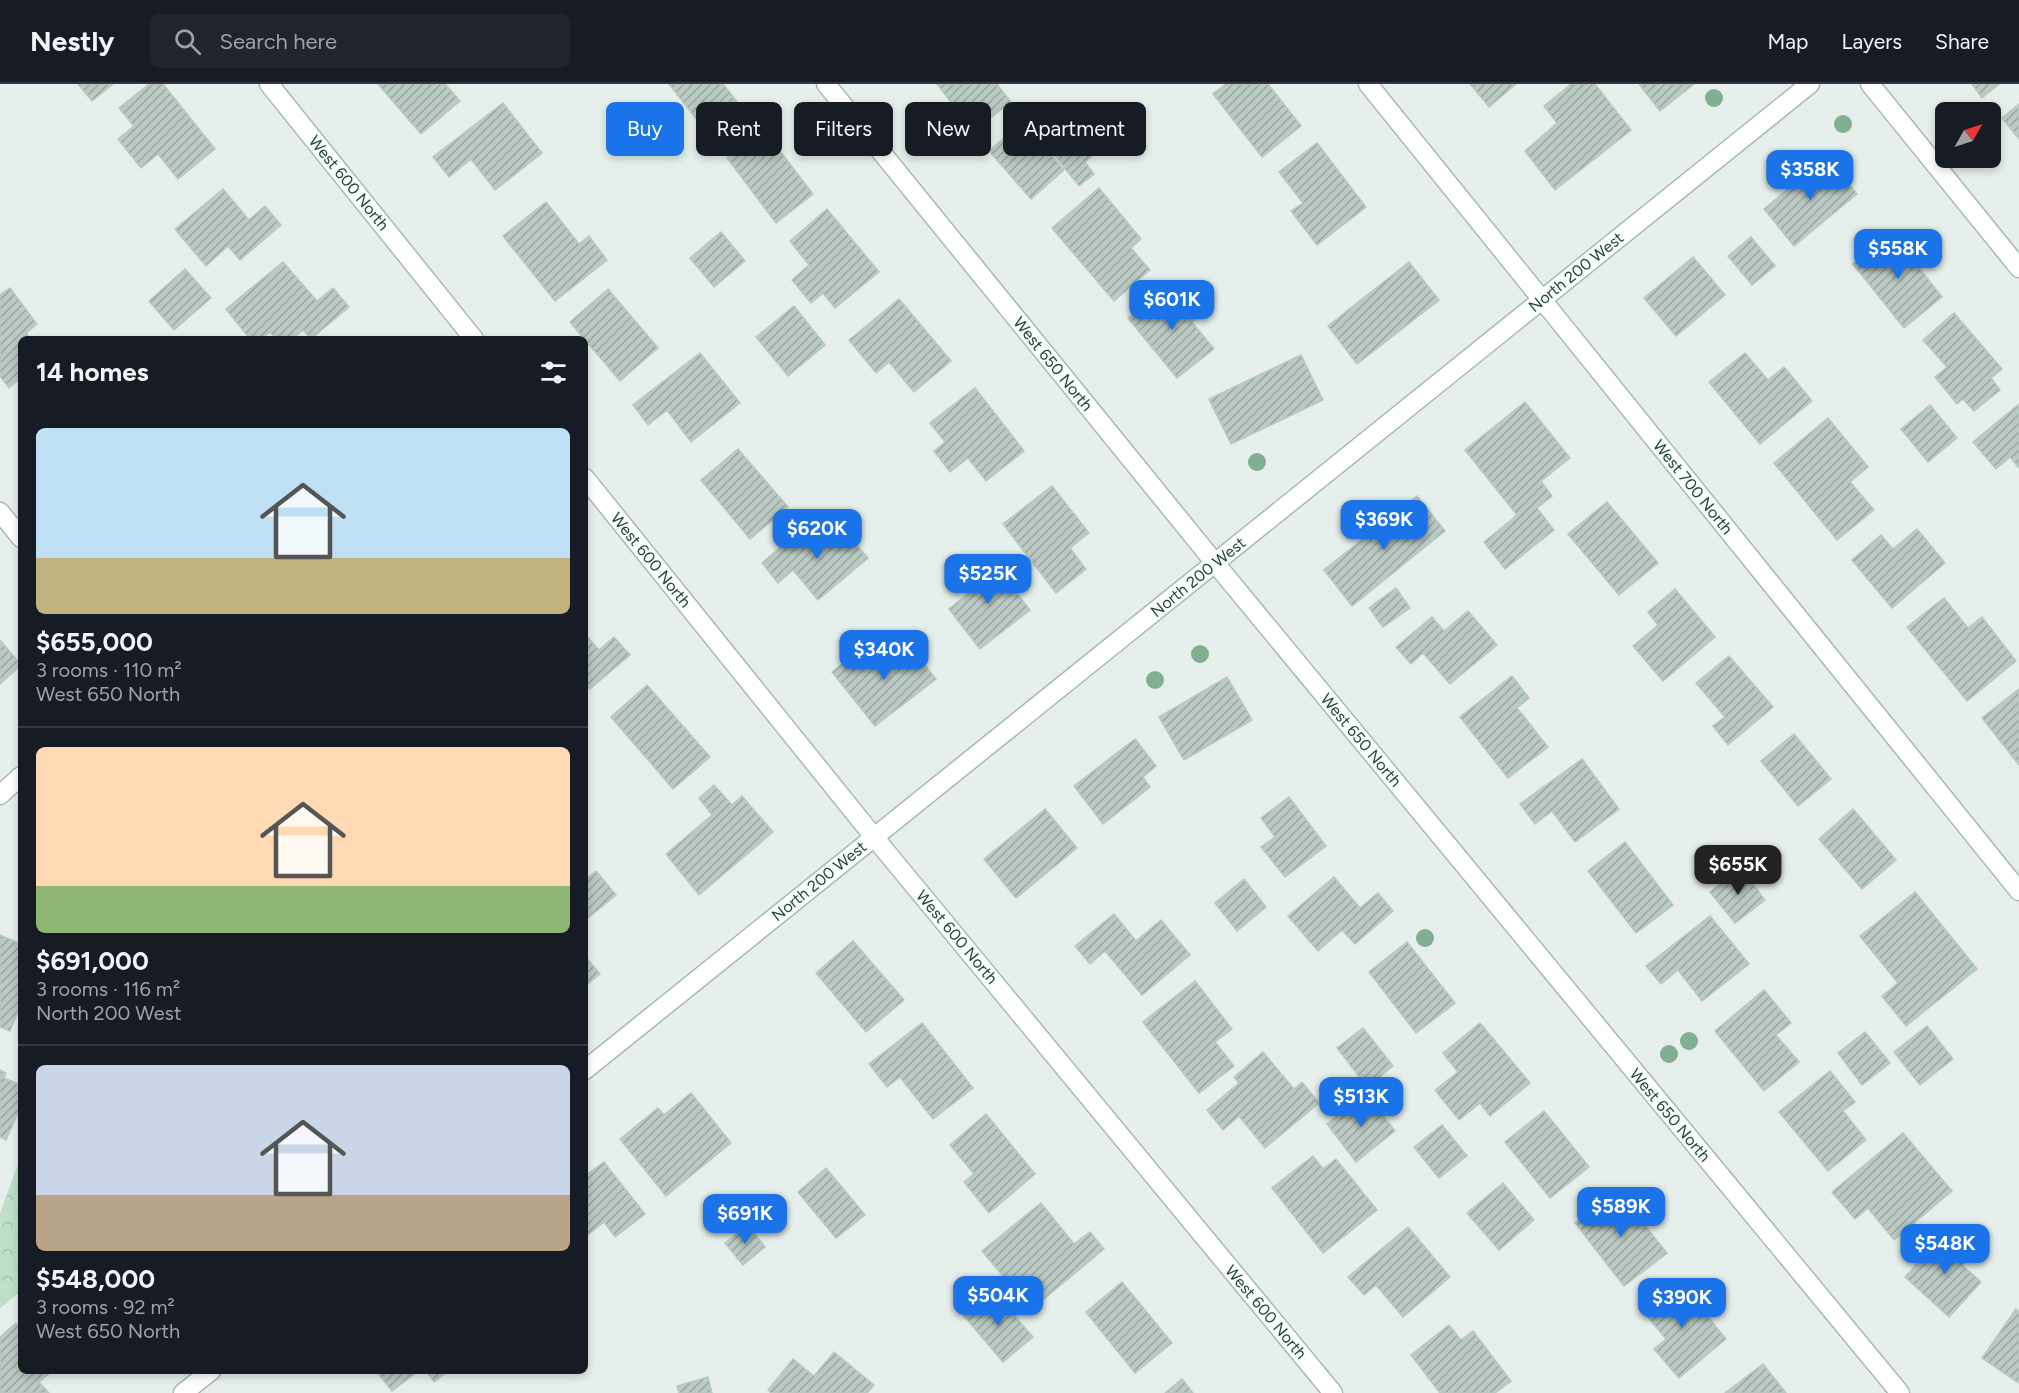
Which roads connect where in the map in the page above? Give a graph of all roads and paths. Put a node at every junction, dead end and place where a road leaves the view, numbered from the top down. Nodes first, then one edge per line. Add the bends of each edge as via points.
1 (269, 84) edge
2 (826, 84) edge
3 (1368, 84) edge
4 (1810, 84) edge
5 (1870, 84) edge
6 (2019, 268) edge
7 (1542, 300) junction
8 (472, 336) edge
9 (588, 482) edge
10 (0, 512) edge
11 (18, 534) edge
12 (1215, 563) junction
13 (18, 779) edge
14 (0, 795) edge
15 (874, 837) junction
16 (2019, 891) edge
17 (588, 1068) edge
18 (207, 1374) edge
19 (183, 1393) edge
20 (1334, 1393) edge
21 (1900, 1393) edge

1 - 8 street, West 600 North
2 - 12 street, West 650 North
3 - 7 street, West 700 North
4 - 7 street, North 200 West
5 - 6 street
7 - 12 street, North 200 West
7 - 16 street, West 700 North
9 - 15 street, West 600 North
10 - 11 street
12 - 15 street, North 200 West
12 - 21 street, West 650 North
13 - 14 street
15 - 17 street, North 200 West
15 - 20 street, West 600 North
18 - 19 street

